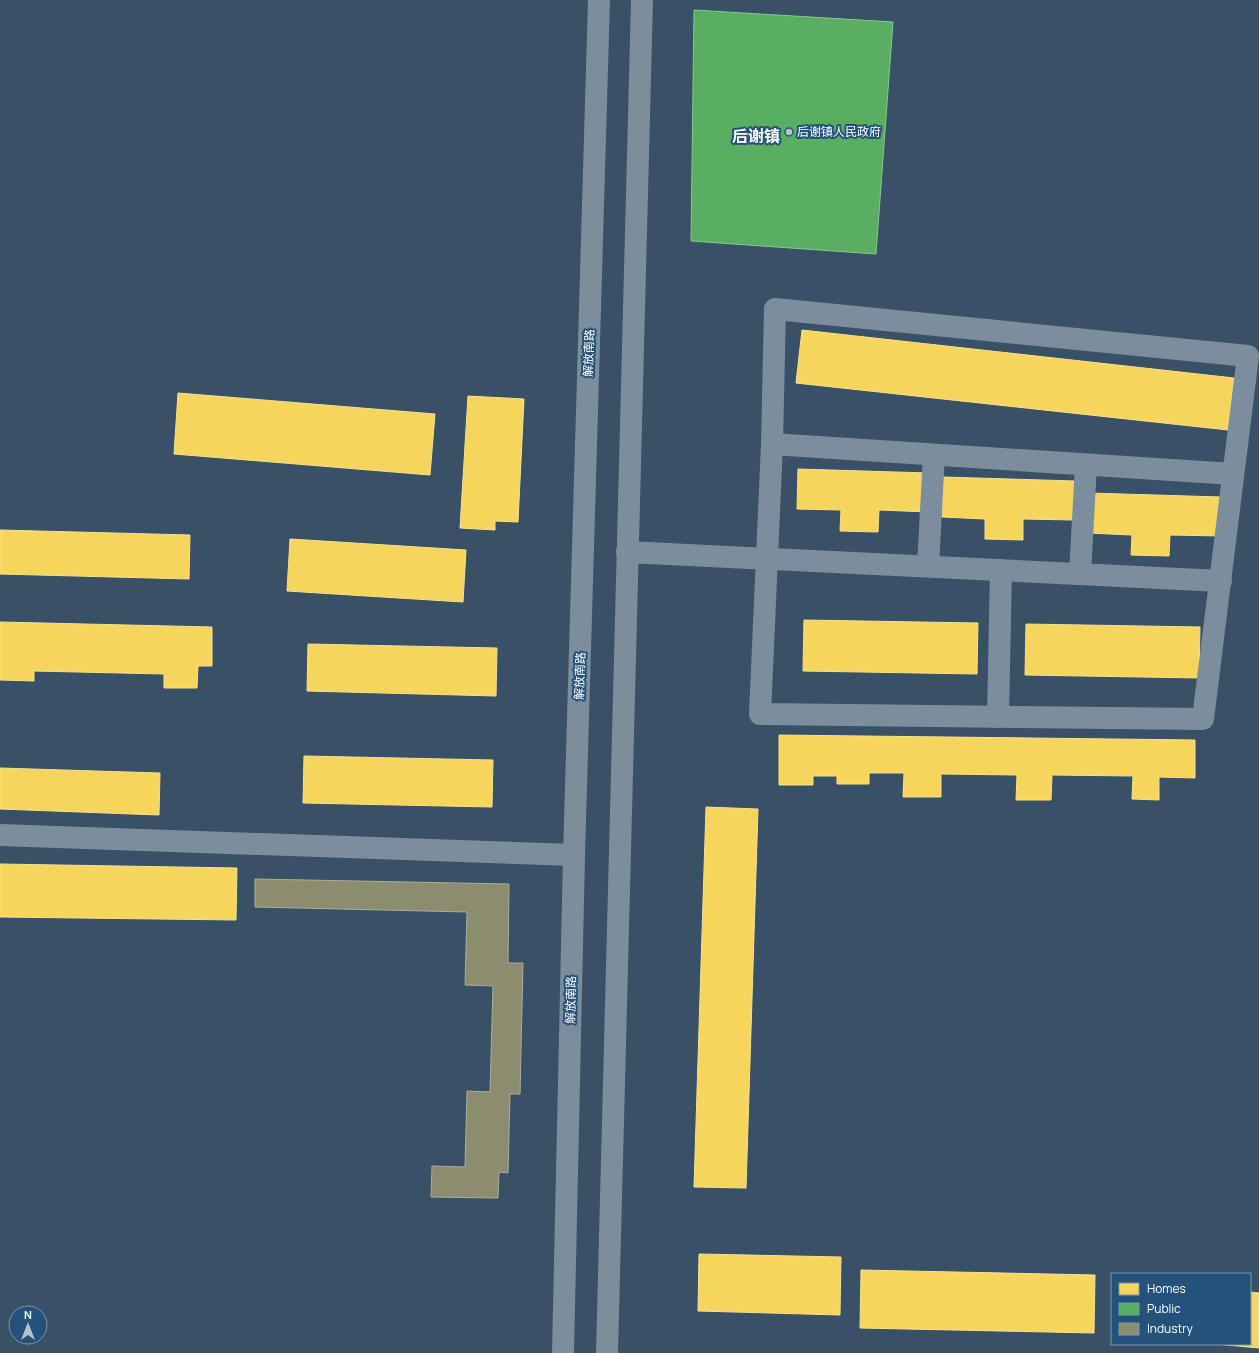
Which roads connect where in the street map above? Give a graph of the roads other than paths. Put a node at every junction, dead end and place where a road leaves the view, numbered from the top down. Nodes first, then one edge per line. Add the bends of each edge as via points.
1 (599, 0) edge
2 (642, 0) edge
3 (772, 444) junction
4 (934, 455) junction
5 (1086, 465) junction
6 (1233, 474) junction
7 (628, 552) junction
8 (766, 558) junction
9 (928, 566) junction
10 (1001, 570) junction
11 (1080, 574) junction
12 (1221, 581) junction
13 (998, 717) junction
14 (0, 835) edge
15 (574, 855) junction
16 (563, 1353) edge
17 (607, 1353) edge

1 - 15 main road, 解放南路
2 - 7 main road
3 - 4 street
3 - 6 street via 775,308 1248,356
3 - 8 street
4 - 5 street
4 - 9 street
5 - 6 street
5 - 11 street
6 - 12 street
7 - 8 street
7 - 17 main road
8 - 9 street
8 - 13 street via 760,714
9 - 10 street
10 - 11 street
10 - 13 street
11 - 12 street
12 - 13 street via 1204,719
14 - 15 street
15 - 16 main road, 解放南路

